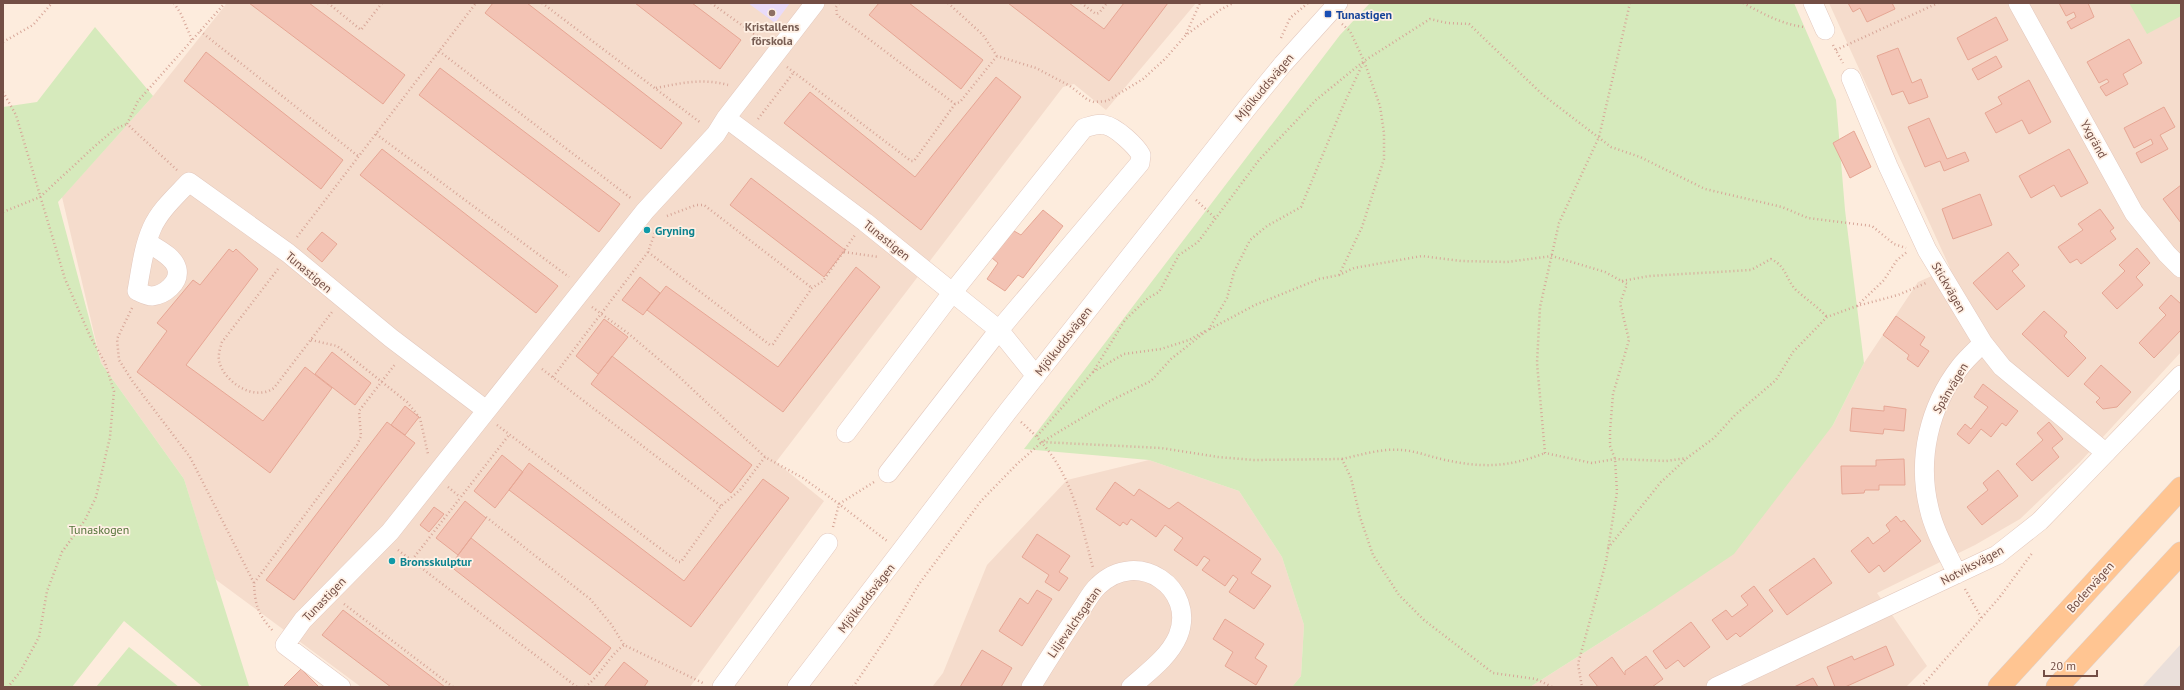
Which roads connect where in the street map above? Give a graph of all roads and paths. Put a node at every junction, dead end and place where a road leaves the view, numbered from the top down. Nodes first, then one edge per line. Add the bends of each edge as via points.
1 (52, 3) edge
2 (174, 3) edge
3 (225, 3) edge
4 (328, 3) edge
5 (382, 3) edge
6 (476, 3) edge
7 (542, 3) edge
8 (711, 3) edge
9 (815, 3) edge
10 (839, 3) edge
11 (948, 3) edge
12 (1081, 3) edge
13 (1107, 3) edge
14 (1200, 3) edge
15 (1233, 3) edge
16 (1338, 3) edge
17 (1630, 3) edge
18 (1743, 3) edge
19 (1813, 3) edge
20 (1938, 3) edge
21 (2018, 3) edge
22 (1341, 22) dead end
23 (1824, 30) junction
24 (200, 31) junction
25 (1186, 35) junction
26 (192, 41) junction
27 (3, 42) edge
28 (1836, 50) junction
29 (439, 52) junction
30 (775, 56) junction
31 (997, 56) junction
32 (1364, 60) junction
33 (794, 72) junction
34 (1851, 78) joint
35 (732, 86) dead end
36 (656, 88) junction
37 (3, 92) edge
38 (955, 104) junction
39 (726, 118) junction
40 (127, 124) junction
41 (747, 133) junction
42 (376, 134) junction
43 (716, 134) junction
44 (1599, 137) junction
45 (358, 156) junction
46 (189, 182) junction
47 (40, 197) junction
48 (1194, 197) dead end
49 (645, 211) junction
50 (3, 212) edge
51 (1216, 219) junction
52 (865, 222) junction
53 (658, 224) junction
54 (147, 242) junction
55 (648, 252) junction
56 (1552, 256) junction
57 (284, 259) junction
58 (2181, 268) edge
59 (1339, 275) junction
60 (1942, 276) junction
61 (1621, 281) junction
62 (812, 288) junction
63 (137, 291) junction
64 (952, 294) junction
65 (581, 297) junction
66 (1857, 306) junction
67 (334, 309) dead end
68 (601, 314) junction
69 (1828, 317) junction
70 (1209, 329) junction
71 (999, 330) junction
72 (311, 340) junction
73 (1983, 343) junction
74 (400, 359) dead end
75 (528, 359) junction
76 (1093, 372) junction
77 (2181, 375) edge
78 (1036, 376) junction
79 (553, 377) junction
80 (382, 382) junction
81 (486, 410) junction
82 (1021, 422) dead end
83 (846, 433) dead end
84 (509, 435) junction
85 (1037, 436) junction
86 (1042, 442) junction
87 (1545, 453) junction
88 (2106, 453) junction
89 (765, 457) junction
90 (1687, 458) junction
91 (1342, 459) junction
92 (1615, 459) junction
93 (888, 473) joint
94 (434, 475) junction
95 (2181, 488) edge
96 (460, 497) junction
97 (839, 504) junction
98 (721, 506) junction
99 (486, 517) dead end
100 (828, 543) joint
101 (890, 544) dead end
102 (396, 548) dead end
103 (1608, 548) junction
104 (2181, 553) edge
105 (412, 560) junction
106 (1957, 574) junction
107 (254, 583) junction
108 (1097, 586) junction
109 (341, 598) dead end
110 (1982, 619) dead end
111 (285, 645) junction
112 (624, 645) junction
113 (8, 687) edge
114 (341, 687) edge
115 (453, 687) edge
116 (577, 687) edge
117 (585, 687) edge
118 (710, 687) edge
119 (722, 687) edge
120 (797, 687) edge
121 (853, 687) edge
122 (1031, 687) edge
123 (1131, 687) edge
124 (1552, 687) edge
125 (1582, 687) edge
126 (1716, 687) edge
127 (1999, 687) edge
128 (2057, 687) edge

1 - 27 path via 33,25
2 - 26 path
3 - 24 path
4 - 5 path via 361,30
6 - 29 path
7 - 36 path
8 - 30 path via 770,46
9 - 30 street, Tunastigen
10 - 38 path via 836,7 837,15
11 - 31 path via 983,35
12 - 13 path via 1096,14
14 - 25 path
15 - 25 path
16 - 78 street, Mjölkuddsvägen via 1247,108
17 - 44 path
18 - 23 path via 1788,25
19 - 23 street
20 - 28 path
21 - 58 street, Yxgränd via 2134,213
22 - 32 path via 1350,31
23 - 28 path
24 - 26 path
24 - 45 path
25 - 31 path via 1144,79 1116,96 1100,102 1088,100 1070,86 1036,68
26 - 40 path via 138,101
28 - 34 path
29 - 42 path
29 - 49 path via 611,182
30 - 33 path via 780,63
30 - 39 street, Tunastigen
31 - 38 path via 960,102
32 - 44 path via 1430,20 1469,24 1543,95
32 - 51 path via 1316,100 1259,160
32 - 59 path via 1380,106 1384,159 1362,227
32 - 70 path via 1301,207 1267,226 1250,240 1234,272 1227,298
33 - 38 path via 912,161
33 - 41 path
34 - 60 street, Stickvägen via 1888,166
35 - 36 path via 707,80
36 - 43 path
37 - 47 path via 16,115
39 - 41 street, Tunastigen
39 - 43 street, Tunastigen
40 - 46 path
40 - 47 path via 115,129
41 - 52 street, Tunastigen
42 - 45 path
42 - 65 path via 570,278 577,285
43 - 49 street, Tunastigen
44 - 56 path via 1559,223
44 - 66 path via 1611,147 1705,189 1782,207 1808,218 1872,226 1894,244 1910,250 1897,260 1884,280
45 - 57 path via 300,233
46 - 54 street via 156,221
46 - 57 street, Tunastigen
47 - 50 path
47 - 113 path via 65,279 105,363 114,391 110,437 96,497 85,520 62,552 47,591 39,636 20,672
48 - 51 path
49 - 53 path
49 - 65 street, Tunastigen
51 - 76 path via 1198,242 1179,255 1159,292 1148,298 1125,320
52 - 62 path via 823,281
52 - 64 street, Tunastigen
53 - 55 path
53 - 62 path via 669,215 696,205 704,205
54 - 63 street
54 - 63 street via 170,257 177,269 177,278 169,288 157,294 145,295
55 - 62 path via 770,344 773,344
55 - 68 path
56 - 59 path via 1507,262 1460,261 1422,256 1354,268
56 - 61 path via 1605,272
56 - 87 path via 1540,307 1537,363
57 - 72 path via 222,342 220,362 224,373 240,388 267,391 274,388
57 - 81 street, Tunastigen via 353,308
59 - 70 path via 1319,279
60 - 66 path via 1898,295
60 - 73 street, Stickvägen
61 - 69 path via 1649,276 1751,270 1770,259 1781,264 1796,290
61 - 92 path via 1627,284 1620,303 1629,340 1613,394 1610,446
63 - 107 path via 135,302 117,339 119,360 190,457
64 - 71 street, Tunastigen
64 - 71 street via 1084,128 1096,124 1107,125 1136,146 1141,155 1140,163
64 - 83 street
65 - 68 path
65 - 75 street, Tunastigen
66 - 69 path
67 - 72 path
68 - 79 path
68 - 89 path via 675,373
69 - 90 path via 1794,352 1776,380 1735,415 1714,438
70 - 76 path via 1189,340 1162,349 1124,354
70 - 86 path via 1171,359 1150,381 1110,401
71 - 78 street, Tunastigen
71 - 93 street
72 - 80 path via 337,346
73 - 88 street, Stickvägen via 2002,367
73 - 106 street, Spånvägen via 1959,368 1935,409 1925,447 1923,476 1929,508
74 - 80 path
75 - 79 path
75 - 81 street, Tunastigen
76 - 85 path
77 - 88 street, Notviksvägen
78 - 120 street, Mjölkuddsvägen
79 - 98 path
80 - 94 path via 407,402 420,418 431,472
80 - 107 path via 359,412 361,436 357,445
81 - 84 path via 488,419
81 - 94 street, Tunastigen
82 - 85 path
84 - 96 path
84 - 98 path via 678,562 681,562
85 - 86 path
86 - 91 path via 1161,448 1254,460
86 - 108 path via 1059,464 1073,493
86 - 121 path via 981,501 919,584
87 - 91 path via 1509,465 1485,466 1401,450
87 - 92 path via 1592,462
88 - 106 street, Notviksvägen via 2040,522 1997,554
89 - 97 path via 802,478
89 - 98 path via 740,490
90 - 92 path via 1666,461
90 - 103 path via 1661,482
91 - 124 path via 1351,478 1360,517 1373,555 1399,595 1424,620 1494,673 1536,680
92 - 103 path via 1617,492
93 - 97 path
94 - 96 path
94 - 111 street, Tunastigen via 390,532 303,620
95 - 127 main road, Bodenvägen
96 - 105 path
97 - 100 path
97 - 101 path
99 - 112 path via 590,599 611,624
100 - 119 street
102 - 105 path
103 - 125 path via 1593,614 1578,664
104 - 128 main road
105 - 116 path
106 - 110 path
106 - 126 street, Notviksvägen
107 - 111 path via 255,603 262,618
108 - 122 street, Liljevalchsgatan
108 - 123 street, Liljevalchsgatan via 1120,571 1144,571 1157,576 1169,586 1176,597 1181,627 1178,637 1167,654
109 - 115 path via 342,602
111 - 114 street
112 - 117 path
112 - 118 path

